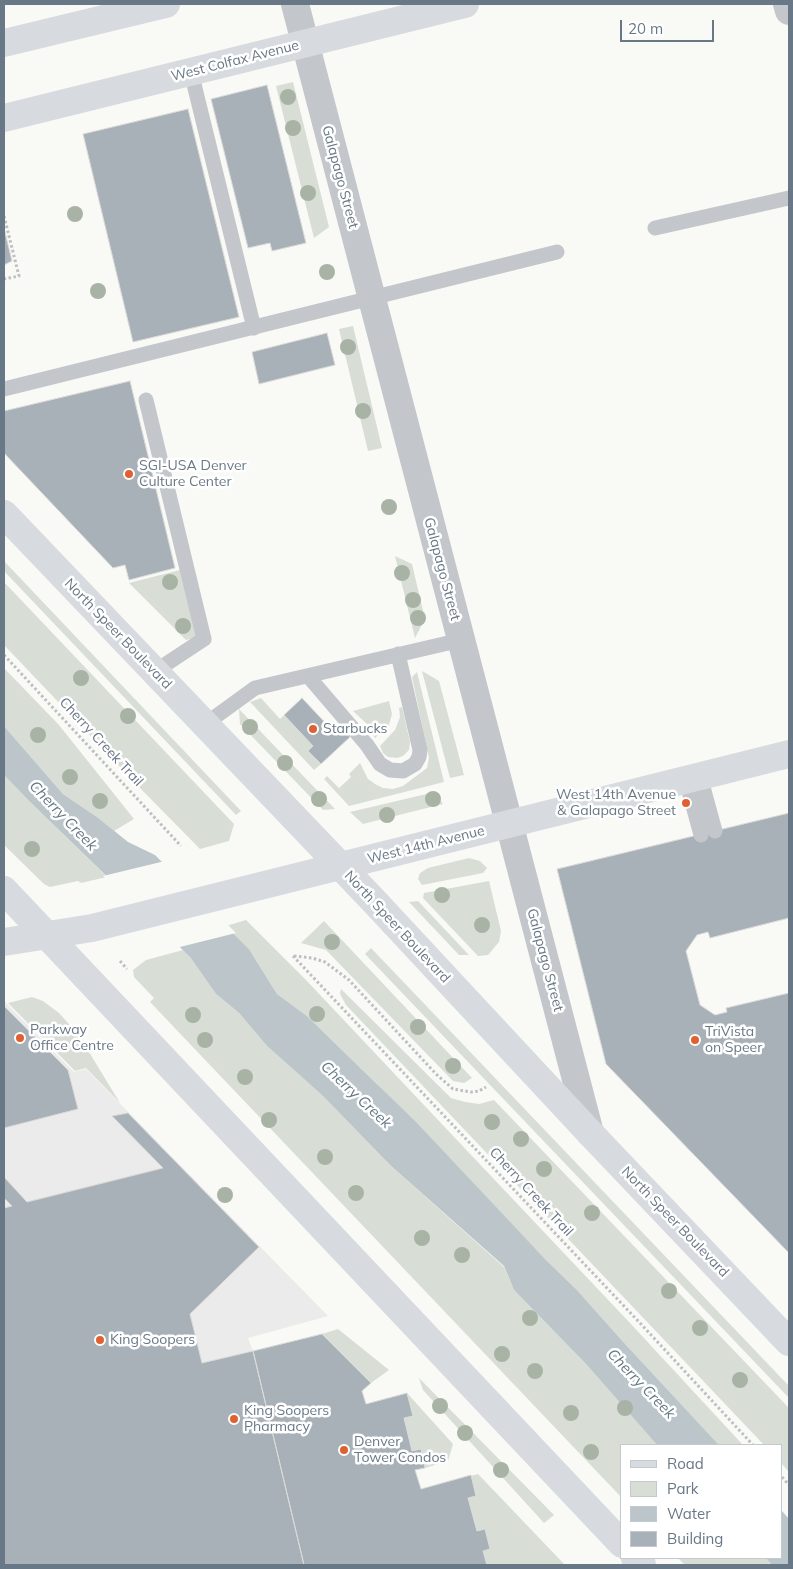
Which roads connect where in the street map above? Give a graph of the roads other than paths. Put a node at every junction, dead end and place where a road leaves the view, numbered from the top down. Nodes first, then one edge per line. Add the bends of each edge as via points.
1 (166, 4) edge
2 (295, 4) edge
3 (465, 4) edge
4 (787, 4) edge
5 (789, 11) edge
6 (4, 43) edge
7 (306, 44) junction
8 (191, 72) junction
9 (4, 118) edge
10 (789, 198) edge
11 (655, 228) dead end
12 (557, 252) dead end
13 (372, 299) junction
14 (254, 328) junction
15 (4, 389) edge
16 (146, 400) dead end
17 (4, 514) edge
18 (461, 640) junction
19 (398, 654) junction
20 (154, 672) junction
21 (308, 676) junction
22 (204, 724) junction
23 (789, 754) edge
24 (693, 778) junction
25 (509, 824) junction
26 (708, 833) dead end
27 (340, 866) junction
28 (4, 890) edge
29 (48, 935) junction
30 (4, 942) edge
31 (590, 1133) junction
32 (789, 1342) edge
33 (620, 1542) edge

1 - 6 main road
2 - 7 street, Galapago Street
3 - 7 main road, West Colfax Avenue
4 - 5 street
7 - 8 main road, West Colfax Avenue
7 - 13 street, Galapago Street
8 - 9 main road, West Colfax Avenue
8 - 14 lane
10 - 11 lane
12 - 13 lane
13 - 14 lane
13 - 18 street, Galapago Street
14 - 15 lane
16 - 20 lane via 204,640
17 - 20 main road, North Speer Boulevard
18 - 19 lane
18 - 25 street, Galapago Street
19 - 21 lane
19 - 21 lane via 420,750 415,764 403,771 390,770 380,764 367,744
20 - 22 main road, North Speer Boulevard
21 - 22 lane via 254,688
22 - 27 main road, North Speer Boulevard
23 - 24 main road, West 14th Avenue
24 - 25 main road, West 14th Avenue
24 - 26 lane
25 - 27 main road, West 14th Avenue
25 - 31 street, Galapago Street
27 - 29 main road, West 14th Avenue via 92,928
27 - 31 main road, North Speer Boulevard
28 - 29 main road
29 - 30 main road, West 14th Avenue
29 - 33 main road
31 - 32 main road, North Speer Boulevard

